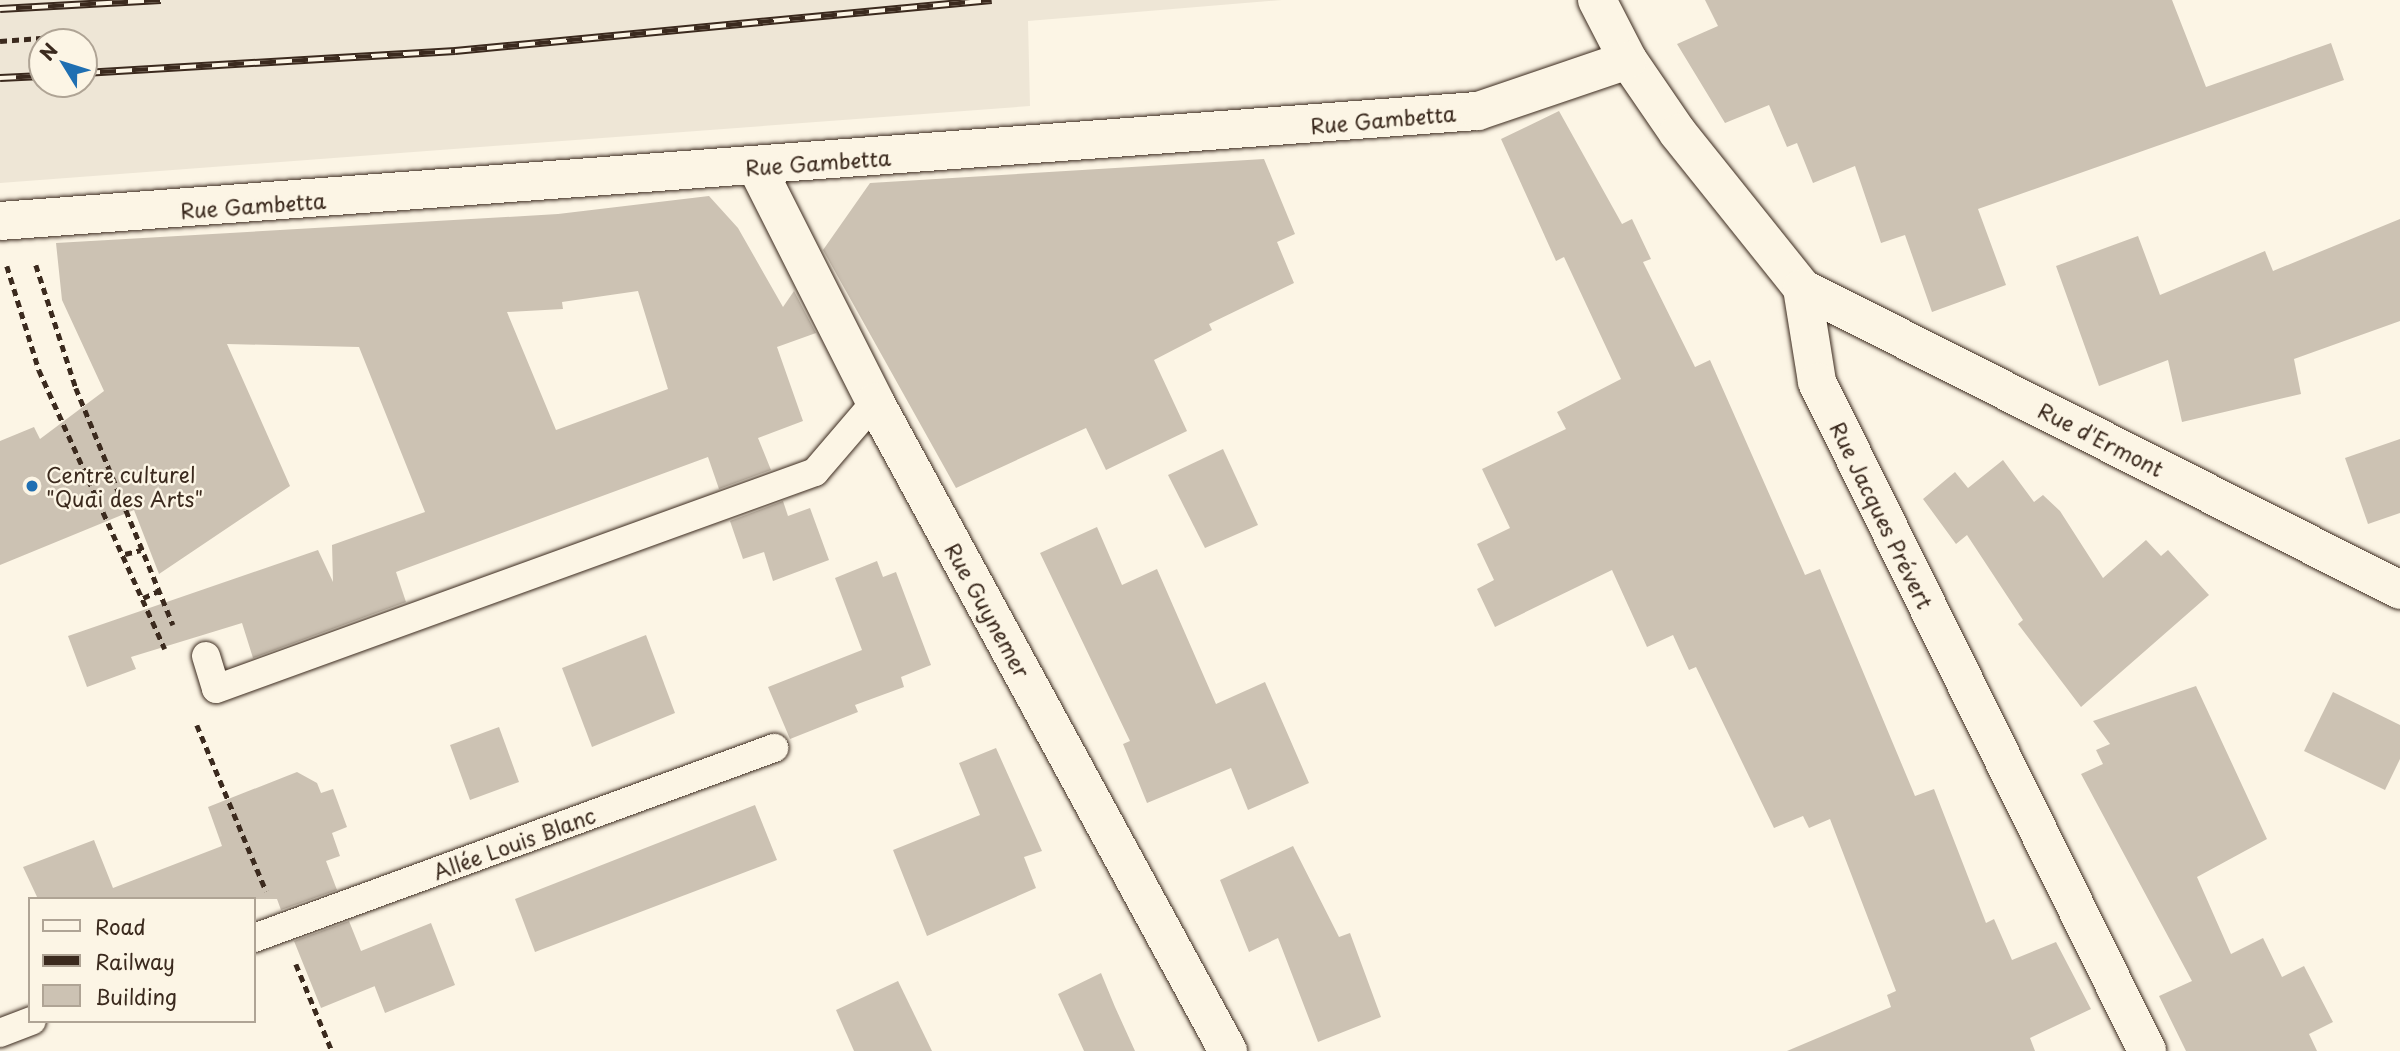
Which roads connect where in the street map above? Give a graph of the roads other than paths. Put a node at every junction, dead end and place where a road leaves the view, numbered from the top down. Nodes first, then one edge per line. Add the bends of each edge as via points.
1 (1597, 0) edge
2 (1628, 60) junction
3 (756, 166) junction
4 (14, 220) edge
5 (1802, 288) junction
6 (875, 402) junction
7 (2400, 590) edge
8 (206, 656) dead end
9 (774, 748) dead end
10 (256, 937) edge
11 (28, 1022) edge
12 (0, 1033) edge
13 (1228, 1051) edge
14 (2147, 1051) edge

1 - 2 street, Rue Jacques Prévert
2 - 3 street, Rue Gambetta via 1478,111
2 - 5 street, Rue Jacques Prévert
3 - 4 street, Rue Gambetta
3 - 6 street, Rue Guynemer
5 - 7 street, Rue d'Ermont
5 - 14 street, Rue Jacques Prévert via 1816,382
6 - 8 lane via 815,472 216,689
6 - 13 street, Rue Guynemer
9 - 10 lane, Allée Louis Blanc
11 - 12 lane

